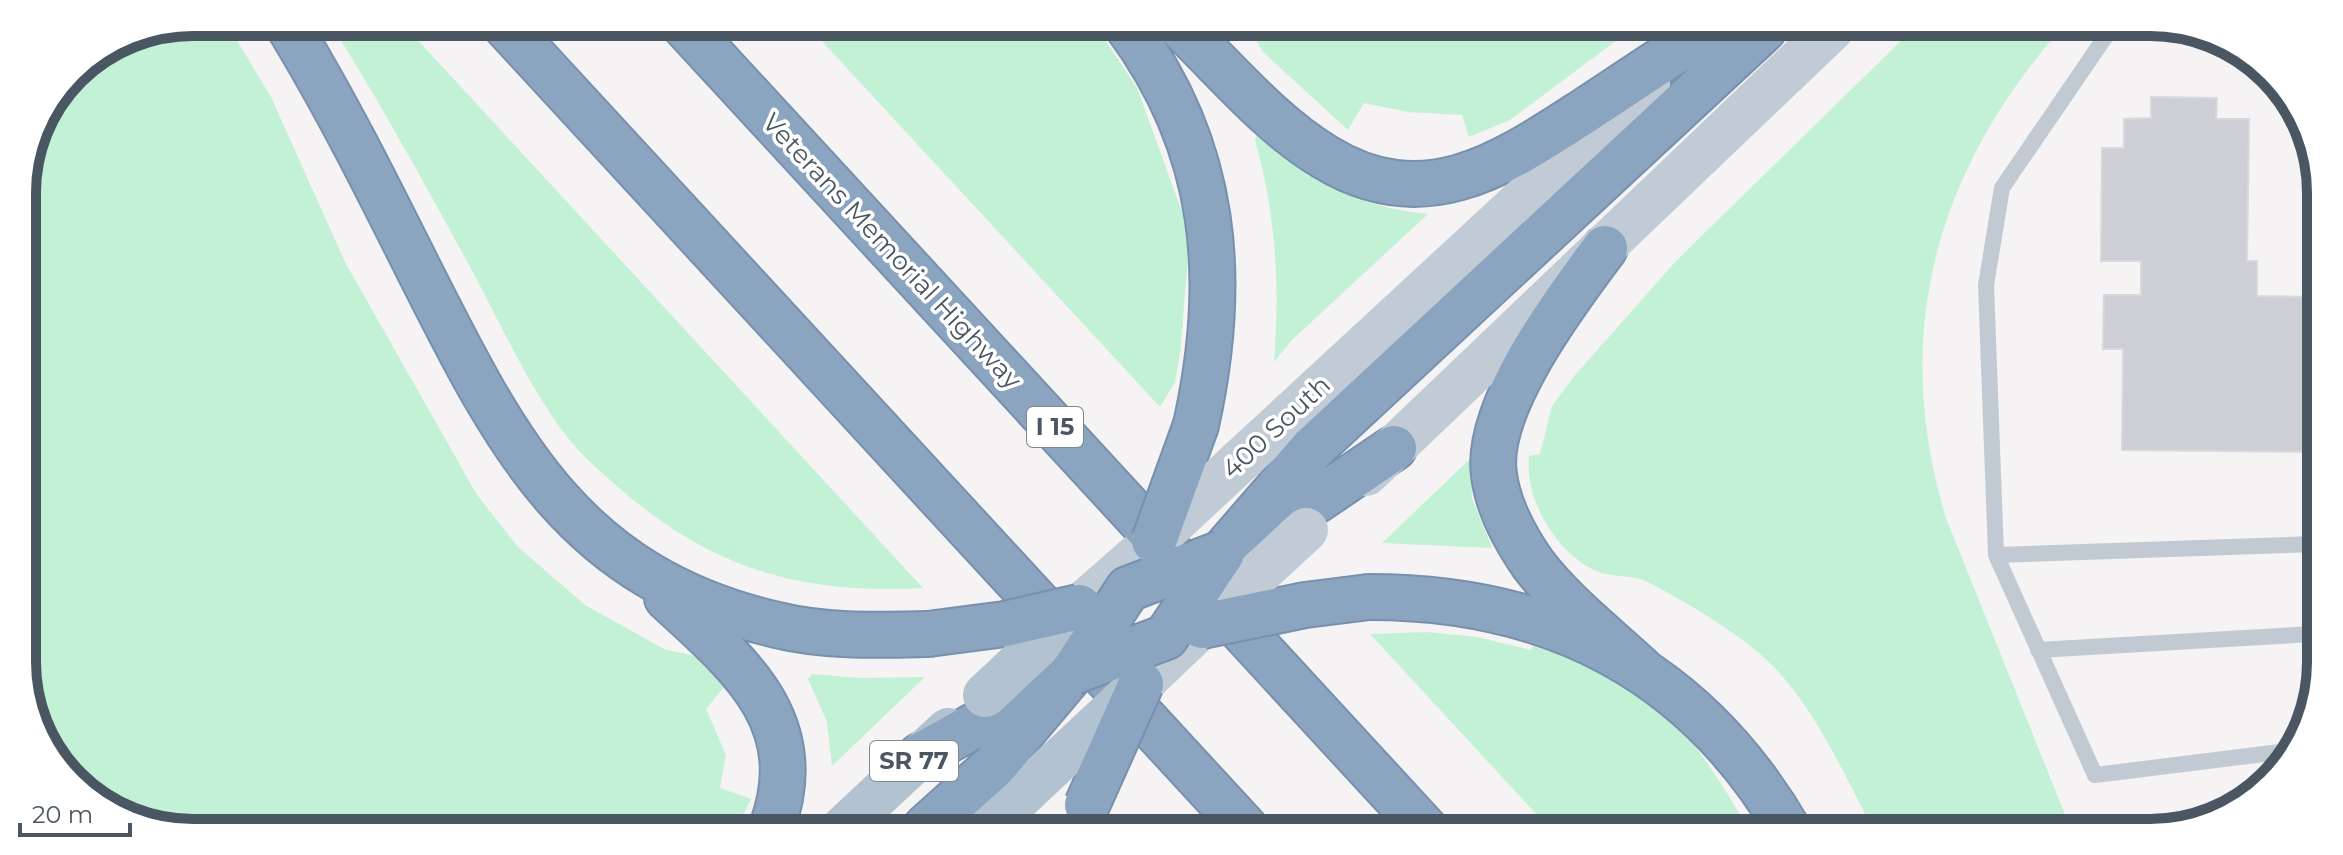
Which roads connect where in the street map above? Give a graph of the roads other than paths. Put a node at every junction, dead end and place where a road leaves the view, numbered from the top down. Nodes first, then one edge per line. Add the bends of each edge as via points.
1 (295, 36) edge
2 (515, 36) edge
3 (694, 36) edge
4 (1134, 36) edge
5 (1191, 36) edge
6 (1698, 36) edge
7 (1700, 36) edge
8 (1756, 36) edge
9 (1825, 36) edge
10 (2106, 36) edge
11 (1605, 248) junction
12 (1290, 513) junction
13 (1154, 541) junction
14 (2307, 544) edge
15 (618, 553) junction
16 (1222, 553) junction
17 (1996, 555) junction
18 (1128, 589) junction
19 (1079, 607) junction
20 (1184, 632) junction
21 (2307, 634) edge
22 (2038, 650) junction
23 (1073, 672) junction
24 (1647, 675) junction
25 (1141, 684) junction
26 (1002, 714) junction
27 (2279, 752) edge
28 (1084, 816) edge
29 (774, 819) edge
30 (853, 819) edge
31 (931, 819) edge
32 (997, 819) edge
33 (1237, 819) edge
34 (1416, 819) edge
35 (1781, 819) edge

1 - 15 highway via 336,104 501,427 543,485
2 - 33 highway
3 - 34 highway, Veterans Memorial Highway / I 15
4 - 13 highway, bridge via 1177,110 1199,175 1214,317 1196,425
5 - 6 highway via 1315,151 1353,171 1411,183 1461,178 1508,160
7 - 13 main road, 400 South / SR 77, bridge
8 - 12 highway via 1313,448
9 - 11 main road
10 - 17 lane via 2002,188 1986,285
11 - 12 main road via 1394,448
11 - 24 highway via 1570,294 1512,394 1497,431 1494,475 1508,521 1535,566
12 - 16 highway
12 - 20 main road, bridge
13 - 18 highway
13 - 19 main road, 400 South / SR 77
14 - 17 lane
15 - 19 highway, bridge via 674,589 752,619 822,632 928,634
15 - 29 highway via 728,654 760,692 779,737 783,762
16 - 18 highway, bridge
16 - 20 highway, bridge
17 - 22 lane
18 - 19 highway
18 - 23 highway, bridge
19 - 26 main road, 400 South / SR 77, bridge
20 - 23 highway, bridge
20 - 24 highway, bridge via 1305,605 1369,597 1445,600 1514,612 1582,637
20 - 25 main road
21 - 22 lane
22 - 27 lane via 2095,775
23 - 26 highway
24 - 35 highway via 1723,741
25 - 28 highway, bridge
25 - 32 main road, bridge
26 - 30 main road, 400 South / SR 77 via 920,756
26 - 31 highway

